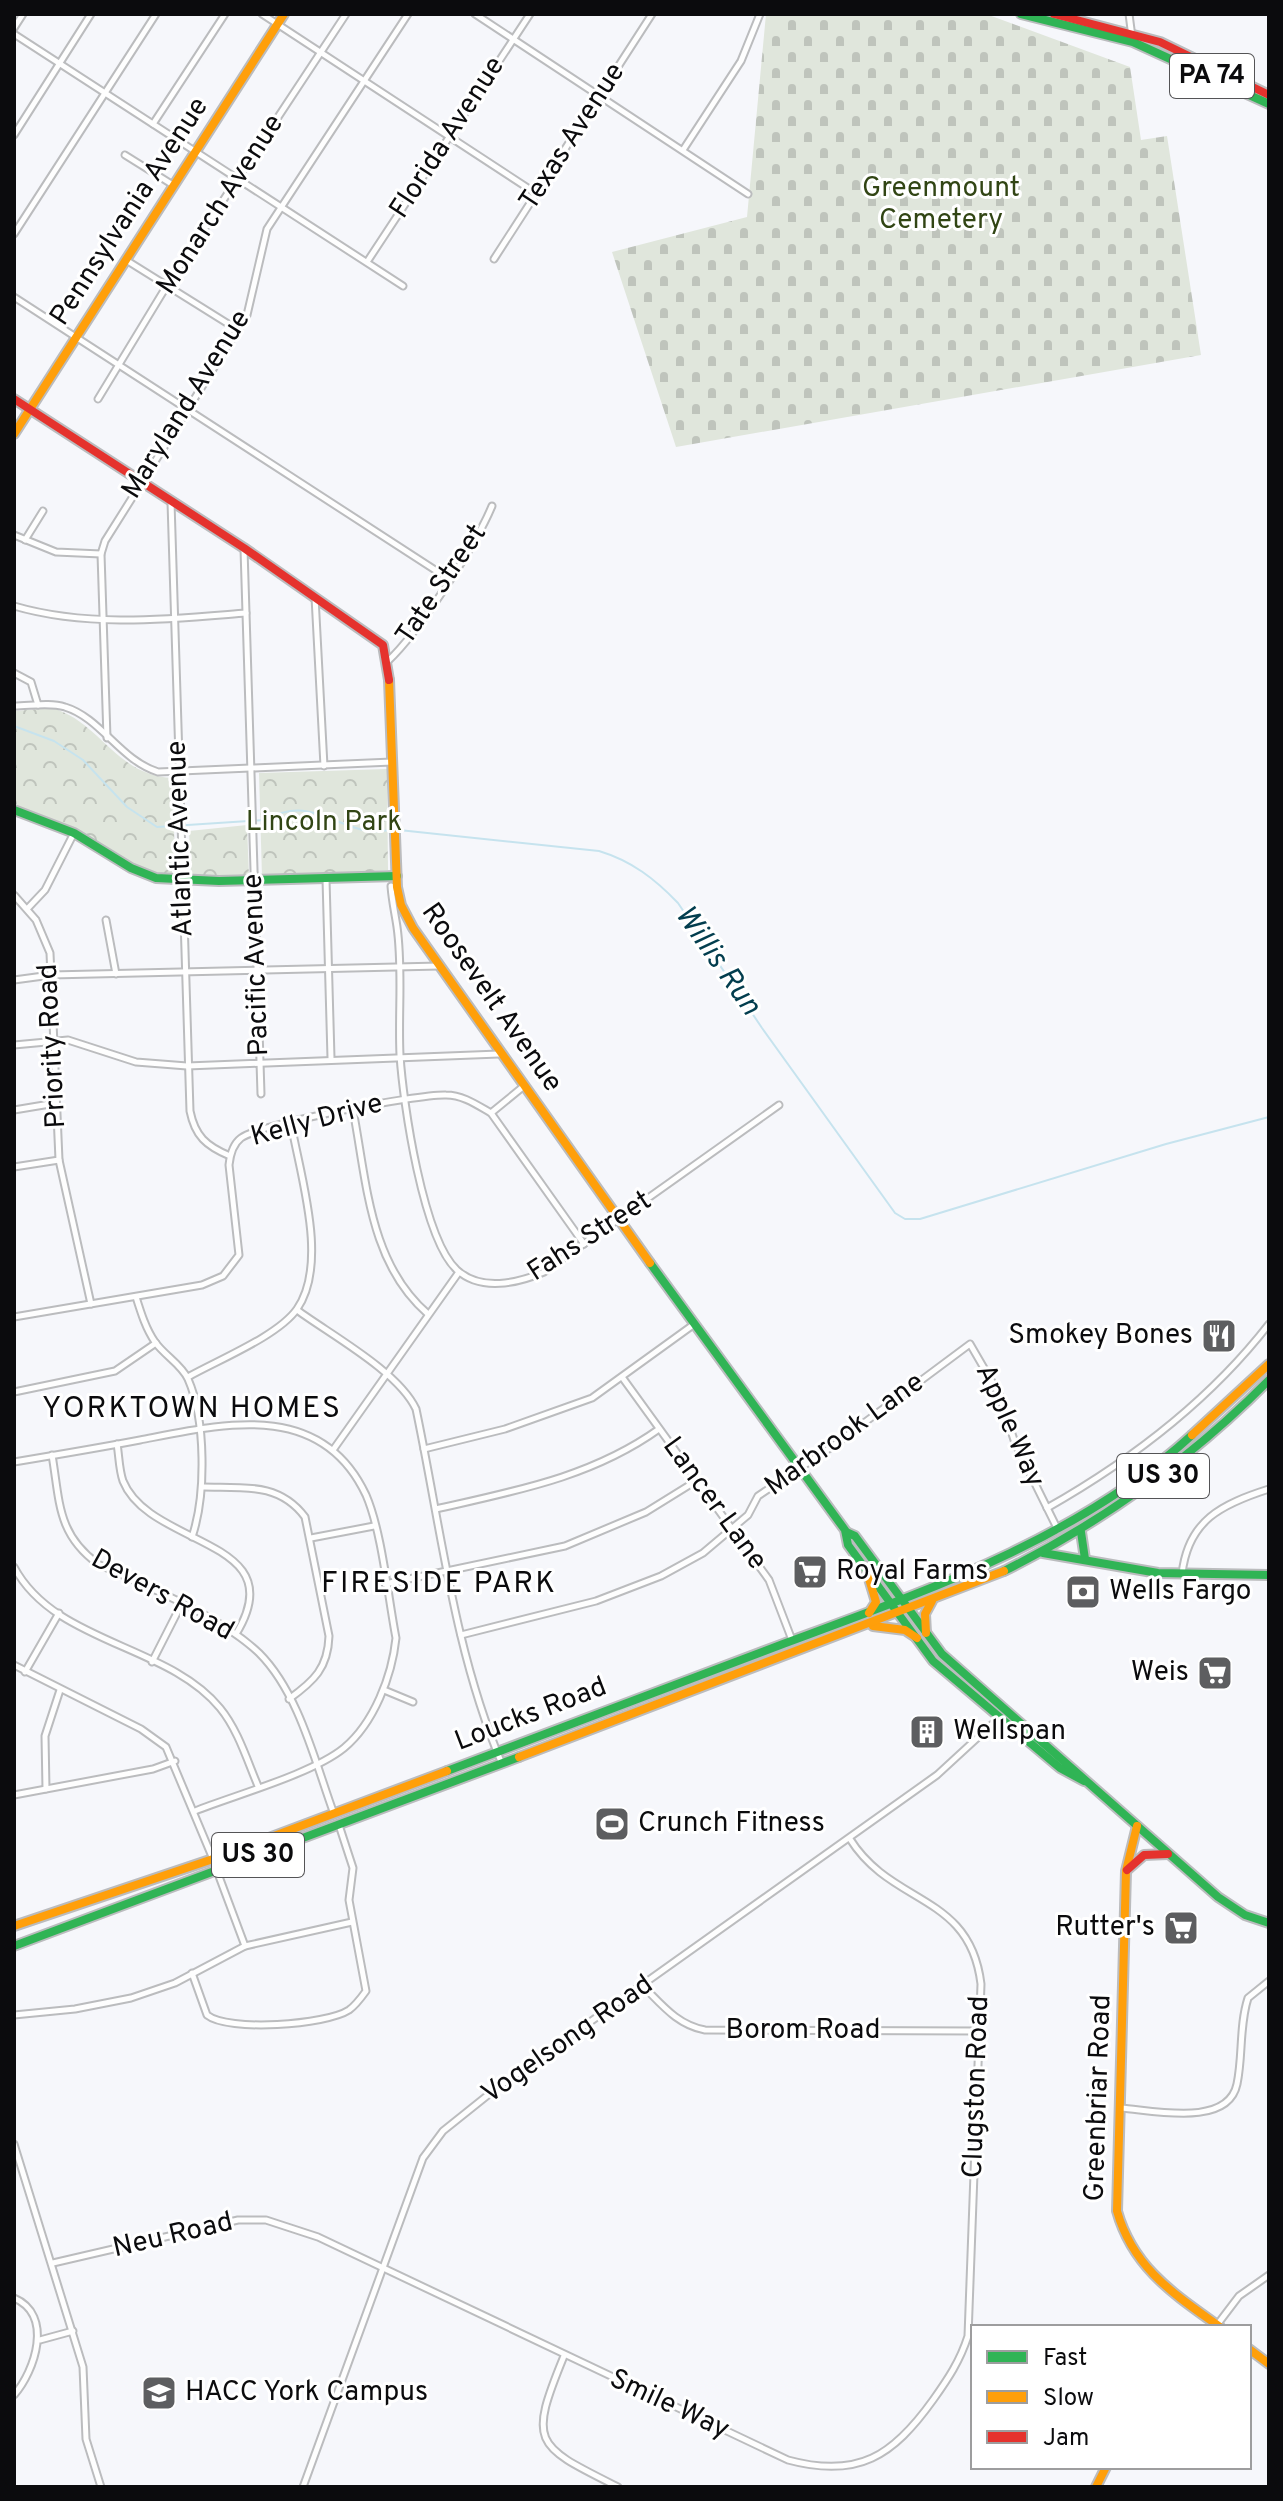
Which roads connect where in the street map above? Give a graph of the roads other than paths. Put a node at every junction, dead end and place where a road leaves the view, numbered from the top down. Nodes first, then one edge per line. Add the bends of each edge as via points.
1 (23, 14) edge
2 (91, 14) edge
3 (156, 14) edge
4 (225, 14) edge
5 (262, 14) edge
6 (284, 14) edge
7 (346, 14) edge
8 (408, 14) edge
9 (475, 14) edge
10 (530, 14) edge
11 (652, 14) edge
12 (760, 14) edge
13 (1021, 14) edge
14 (1054, 14) edge
15 (1129, 14) edge
16 (277, 24) junction
17 (14, 31) edge
18 (1132, 38) junction
19 (513, 40) junction
20 (321, 52) junction
21 (59, 64) junction
22 (365, 81) junction
23 (104, 94) junction
24 (1269, 95) edge
25 (599, 96) junction
26 (1269, 104) edge
27 (153, 124) junction
28 (14, 135) edge
29 (450, 135) junction
30 (683, 150) junction
31 (195, 151) junction
32 (125, 155) dead end
33 (238, 179) junction
34 (173, 185) junction
35 (537, 194) junction
36 (748, 194) dead end
37 (281, 209) junction
38 (14, 234) edge
39 (494, 259) dead end
40 (126, 260) junction
41 (367, 262) junction
42 (403, 286) dead end
43 (166, 287) junction
44 (14, 297) edge
45 (238, 330) junction
46 (75, 337) junction
47 (119, 364) junction
48 (14, 399) edge
49 (98, 399) dead end
50 (188, 408) junction
51 (31, 409) junction
52 (14, 434) edge
53 (140, 482) junction
54 (171, 502) junction
55 (492, 506) dead end
56 (43, 511) dead end
57 (14, 535) edge
58 (24, 540) junction
59 (244, 548) junction
60 (101, 554) junction
61 (449, 579) junction
62 (315, 596) junction
63 (14, 606) edge
64 (246, 613) junction
65 (103, 619) junction
66 (175, 619) junction
67 (388, 661) junction
68 (14, 673) edge
69 (38, 705) junction
70 (14, 706) edge
71 (107, 738) junction
72 (392, 762) junction
73 (324, 766) junction
74 (252, 769) junction
75 (180, 773) junction
76 (14, 810) edge
77 (74, 833) junction
78 (397, 876) junction
79 (326, 879) junction
80 (254, 880) junction
81 (184, 881) junction
82 (391, 886) dead end
83 (14, 895) edge
84 (28, 908) junction
85 (106, 920) dead end
86 (441, 966) junction
87 (398, 967) junction
88 (329, 968) junction
89 (257, 970) junction
90 (116, 974) junction
91 (185, 974) junction
92 (51, 975) junction
93 (14, 980) edge
94 (53, 1040) junction
95 (14, 1045) edge
96 (499, 1054) junction
97 (400, 1056) junction
98 (331, 1058) junction
99 (259, 1062) junction
100 (187, 1066) junction
101 (524, 1086) junction
102 (261, 1094) dead end
103 (404, 1099) junction
104 (56, 1103) junction
105 (779, 1105) dead end
106 (14, 1110) edge
107 (353, 1110) junction
108 (491, 1113) junction
109 (291, 1123) junction
110 (230, 1156) junction
111 (59, 1160) junction
112 (14, 1167) edge
113 (621, 1221) junction
114 (584, 1244) junction
115 (459, 1272) junction
116 (136, 1297) junction
117 (91, 1304) junction
118 (297, 1310) junction
119 (428, 1314) junction
120 (14, 1317) edge
121 (1269, 1324) edge
122 (693, 1325) junction
123 (156, 1343) junction
124 (970, 1344) joint
125 (1269, 1364) edge
126 (387, 1375) junction
127 (188, 1377) junction
128 (622, 1377) junction
129 (1269, 1380) edge
130 (14, 1392) edge
131 (198, 1429) junction
132 (659, 1429) junction
133 (117, 1444) junction
134 (424, 1449) junction
135 (333, 1450) junction
136 (52, 1455) junction
137 (14, 1462) edge
138 (799, 1469) junction
139 (696, 1481) junction
140 (203, 1487) junction
141 (1269, 1489) edge
142 (1047, 1508) junction
143 (436, 1509) junction
144 (374, 1526) junction
145 (732, 1529) junction
146 (1058, 1531) junction
147 (846, 1532) junction
148 (1081, 1532) junction
149 (192, 1537) junction
150 (311, 1538) junction
151 (1043, 1553) junction
152 (1085, 1559) junction
153 (14, 1567) edge
154 (448, 1572) junction
155 (867, 1572) junction
156 (1182, 1575) junction
157 (1269, 1575) edge
158 (385, 1584) junction
159 (901, 1600) junction
160 (933, 1600) junction
161 (891, 1604) junction
162 (181, 1605) junction
163 (908, 1610) junction
164 (59, 1613) junction
165 (869, 1613) junction
166 (898, 1614) junction
167 (867, 1626) junction
168 (236, 1634) junction
169 (461, 1635) junction
170 (921, 1635) junction
171 (792, 1640) junction
172 (152, 1662) junction
173 (14, 1665) edge
174 (25, 1672) junction
175 (60, 1690) junction
176 (384, 1690) junction
177 (289, 1699) junction
178 (413, 1702) dead end
179 (999, 1718) junction
180 (496, 1751) junction
181 (1058, 1753) junction
182 (175, 1761) junction
183 (316, 1764) junction
184 (502, 1764) junction
185 (1084, 1781) junction
186 (258, 1786) junction
187 (46, 1789) junction
188 (14, 1795) edge
189 (195, 1811) junction
190 (334, 1814) junction
191 (339, 1824) junction
192 (1137, 1826) junction
193 (850, 1839) junction
194 (1169, 1854) junction
195 (213, 1859) junction
196 (217, 1870) junction
197 (1126, 1871) junction
198 (352, 1922) junction
199 (1269, 1923) edge
200 (14, 1925) edge
201 (14, 1946) edge
202 (245, 1946) junction
203 (192, 1973) junction
204 (1269, 1981) edge
205 (644, 1987) junction
206 (14, 2015) edge
207 (978, 2031) junction
208 (1120, 2108) junction
209 (14, 2144) edge
210 (53, 2263) junction
211 (382, 2268) junction
212 (1269, 2275) edge
213 (14, 2298) edge
214 (1217, 2325) edge
215 (1219, 2325) edge
216 (73, 2331) junction
217 (40, 2340) junction
218 (1251, 2350) edge
219 (564, 2356) junction
220 (1269, 2364) edge
221 (942, 2387) joint
222 (14, 2395) edge
223 (1105, 2469) edge
224 (101, 2487) edge
225 (303, 2487) edge
226 (618, 2487) edge
227 (1096, 2487) edge

1 - 17 street
2 - 21 street
3 - 23 street
4 - 27 street
5 - 16 street
6 - 16 main road, Pennsylvania Avenue
7 - 20 street, Monarch Avenue
8 - 22 street, Maryland Avenue
9 - 19 street
10 - 19 street, Florida Avenue
11 - 25 street, Texas Avenue
12 - 30 street via 741,61
13 - 18 main road, PA 74
14 - 18 main road, PA 74
15 - 18 street
16 - 20 street
16 - 31 main road, Pennsylvania Avenue
17 - 21 street
18 - 24 main road, PA 74 via 1187,53
18 - 26 main road, PA 74
19 - 25 street
19 - 29 street, Florida Avenue
20 - 22 street
20 - 33 street, Monarch Avenue
21 - 23 street
21 - 28 street
22 - 29 street
22 - 37 street, Maryland Avenue
23 - 27 street
23 - 38 street
25 - 30 street
25 - 35 street, Texas Avenue
27 - 31 street
29 - 35 street
29 - 41 street, Florida Avenue
30 - 36 street
31 - 33 street
31 - 34 main road, Pennsylvania Avenue
32 - 34 street
33 - 37 street
33 - 43 street, Monarch Avenue
34 - 40 main road, Pennsylvania Avenue
35 - 39 street, Texas Avenue
37 - 41 street
37 - 45 street, Maryland Avenue via 267,229 253,297
40 - 43 street
40 - 46 main road, Pennsylvania Avenue
41 - 42 street
43 - 45 street
43 - 47 street, Monarch Avenue
44 - 46 street
45 - 50 street, Maryland Avenue
46 - 47 street
46 - 51 main road, Pennsylvania Avenue
47 - 49 street, Monarch Avenue
47 - 50 street
48 - 51 main road
50 - 53 street, Maryland Avenue
50 - 61 street
51 - 52 main road, Pennsylvania Avenue
51 - 53 main road
53 - 54 main road
53 - 60 street, Maryland Avenue via 109,530
54 - 59 main road
54 - 66 street, Atlantic Avenue
55 - 61 street, Tate Street
56 - 58 street
57 - 58 street
58 - 60 street via 56,552
59 - 62 main road
59 - 64 street, Pacific Avenue
60 - 65 street, Maryland Avenue
61 - 67 street, Tate Street
62 - 67 main road via 383,645
62 - 73 street
63 - 65 street via 66,618
64 - 66 street
64 - 74 street, Pacific Avenue
65 - 66 street
65 - 71 street, Maryland Avenue
66 - 75 street, Atlantic Avenue
67 - 72 main road, Roosevelt Avenue
68 - 69 street via 31,682
69 - 70 street
69 - 71 street via 64,706
71 - 75 street via 144,768
72 - 73 street
72 - 78 main road, Roosevelt Avenue
73 - 74 street
74 - 75 street
74 - 80 street, Pacific Avenue
75 - 81 street, Atlantic Avenue
76 - 77 main road
77 - 81 main road via 147,876
77 - 84 street via 45,890
78 - 79 main road
78 - 86 main road, Roosevelt Avenue via 401,905
79 - 80 main road
79 - 88 street
80 - 81 main road
80 - 89 street, Pacific Avenue
81 - 91 street, Atlantic Avenue
82 - 87 street
83 - 84 street, Priority Road
84 - 92 street, Priority Road via 50,953
85 - 90 street
86 - 87 street
86 - 96 main road, Roosevelt Avenue
87 - 88 street
87 - 97 street
88 - 89 street
88 - 98 street
89 - 91 street
89 - 99 street, Pacific Avenue
90 - 91 street
90 - 92 street
91 - 100 street, Atlantic Avenue
92 - 93 street
92 - 94 street, Priority Road
94 - 95 street
94 - 100 street via 85,1042 136,1062
94 - 104 street, Priority Road
96 - 97 street
96 - 101 main road, Roosevelt Avenue
97 - 98 street
97 - 103 street
98 - 99 street
99 - 100 street
99 - 102 street, Pacific Avenue
100 - 110 street, Atlantic Avenue via 196,1133
101 - 108 street
101 - 113 main road, Roosevelt Avenue
103 - 107 street, Kelly Drive
103 - 108 street, Kelly Drive via 449,1095
103 - 115 street via 428,1213 443,1253
104 - 106 street
104 - 111 street, Priority Road
105 - 113 street, Fahs Street
107 - 109 street, Kelly Drive
107 - 119 street via 386,1263
108 - 114 street, Kelly Drive
109 - 110 street, Kelly Drive via 241,1138
109 - 118 street via 313,1252 311,1280
110 - 116 street, Kelly Drive via 237,1261 213,1282
111 - 112 street, Priority Road
111 - 117 street, Priority Road
113 - 114 street, Fahs Street
113 - 122 main road, Roosevelt Avenue
114 - 115 street, Fahs Street via 520,1282 498,1284
115 - 119 street
116 - 117 street, Kelly Drive
116 - 123 street
117 - 120 street, Kelly Drive
118 - 126 street
118 - 127 street via 277,1327
119 - 126 street
121 - 142 street, Apple Way via 1230,1368 1146,1443
122 - 128 street
122 - 138 main road, Roosevelt Avenue
123 - 127 street
123 - 130 street via 115,1371
124 - 138 street, Marbrook Lane
124 - 142 street, Apple Way via 999,1394 1015,1443
125 - 146 main road, US 30 / US 30 via 1150,1473
126 - 134 street via 409,1395
126 - 135 street
127 - 131 street
128 - 132 street, Lancer Lane
128 - 134 street via 566,1410
129 - 148 main road, US 30 / US 30 via 1185,1460
131 - 133 street
131 - 135 street via 267,1424 316,1438
131 - 140 street
132 - 139 street, Lancer Lane
132 - 143 street via 592,1468
133 - 136 street
133 - 149 street via 123,1481 133,1495
134 - 143 street
135 - 144 street via 366,1497
136 - 137 street
136 - 162 street, Devers Road via 63,1526 80,1551
138 - 145 street, Marbrook Lane via 758,1496
138 - 147 main road, Roosevelt Avenue
139 - 145 street, Lancer Lane
139 - 154 street via 612,1529 565,1546
140 - 149 street
140 - 150 street via 269,1489 285,1495 305,1517
141 - 156 street via 1204,1520 1186,1548
142 - 146 street, Apple Way
143 - 154 street
144 - 150 street
144 - 158 street
145 - 169 street, Marbrook Lane via 703,1553 661,1576 596,1601
145 - 171 street, Lancer Lane via 769,1580
146 - 159 main road, Loucks Road / US 30
147 - 155 main road, Roosevelt Avenue via 848,1545
147 - 159 main road, Roosevelt Avenue via 855,1536
148 - 151 main road, US 30 / US 30
148 - 152 main road
149 - 168 street via 243,1567 250,1603
150 - 177 street via 329,1651 326,1665 312,1682
151 - 152 main road
151 - 160 main road, Loucks Road / US 30
152 - 156 main road
153 - 164 street via 28,1590
154 - 158 street
154 - 169 street
155 - 161 main road, Roosevelt Avenue
155 - 165 main road via 876,1602
156 - 157 main road
158 - 176 street via 396,1638
159 - 161 main road, Loucks Road / US 30
159 - 163 main road, Roosevelt Avenue
160 - 163 main road, Loucks Road / US 30
160 - 170 main road
161 - 165 main road, Loucks Road / US 30
161 - 166 main road, Roosevelt Avenue
162 - 168 street, Devers Road
162 - 172 street
163 - 166 main road, Loucks Road / US 30
163 - 170 main road, Roosevelt Avenue
164 - 172 street
164 - 174 street
165 - 171 main road, Loucks Road / US 30
166 - 167 main road, Loucks Road / US 30
166 - 170 main road, Roosevelt Avenue
167 - 170 main road
167 - 184 main road, Loucks Road / US 30
168 - 177 street, Devers Road via 261,1655
169 - 180 street
170 - 179 main road, Roosevelt Avenue via 933,1661
170 - 181 main road, Roosevelt Avenue
171 - 180 main road, Loucks Road / US 30
172 - 186 street via 200,1689 220,1708
173 - 174 street
174 - 175 street
175 - 182 street via 141,1729 166,1747
175 - 187 street via 45,1736
176 - 178 street
176 - 183 street via 344,1748
177 - 183 street, Devers Road
179 - 181 main road via 1010,1718
179 - 185 main road, Roosevelt Avenue
179 - 193 street, Vogelsong Road via 937,1775
180 - 184 street
180 - 190 main road, Loucks Road / US 30
181 - 185 main road, Roosevelt Avenue
182 - 187 street
182 - 189 street
183 - 186 street
183 - 190 street, Devers Road
184 - 191 main road, Loucks Road / US 30
185 - 192 main road, Roosevelt Avenue
186 - 189 street
187 - 188 street
189 - 195 street
190 - 195 main road, Loucks Road / US 30
191 - 196 main road, Loucks Road / US 30
191 - 198 street via 353,1868
192 - 194 main road, Roosevelt Avenue
192 - 197 main road, Greenbriar Road
193 - 205 street, Vogelsong Road
193 - 207 street, Clugston Road via 883,1878 934,1906 969,1939 981,1984
194 - 197 main road via 1144,1855
194 - 199 main road, Roosevelt Avenue via 1234,1909
195 - 200 main road, Loucks Road / US 30
196 - 201 main road, Loucks Road / US 30
196 - 202 street
197 - 208 main road, Greenbriar Road
198 - 202 street
198 - 203 street via 366,1991 349,2010 336,2015 289,2023 228,2024 207,2015
202 - 203 street
203 - 206 street via 157,1991 105,2004
204 - 208 street via 1248,1998 1237,2086 1225,2103 1198,2115
205 - 207 street, Borom Road via 683,2024 705,2030
205 - 211 street, Vogelsong Road via 443,2131 423,2158
207 - 221 street, Clugston Road via 968,2336
208 - 214 main road, Greenbriar Road via 1116,2197 1128,2247 1147,2272
209 - 210 street
210 - 211 street, Neu Road via 188,2230 266,2220 318,2237
210 - 216 street
211 - 219 street, Smile Way
211 - 225 street, Vogelsong Road
212 - 215 street via 1239,2296
213 - 217 street via 32,2316
216 - 217 street
216 - 224 street via 83,2367 86,2439
217 - 222 street
218 - 220 main road
219 - 221 street, Smile Way via 788,2460 816,2468 878,2456 909,2435
219 - 226 street via 542,2409 542,2427 565,2461
223 - 227 main road

